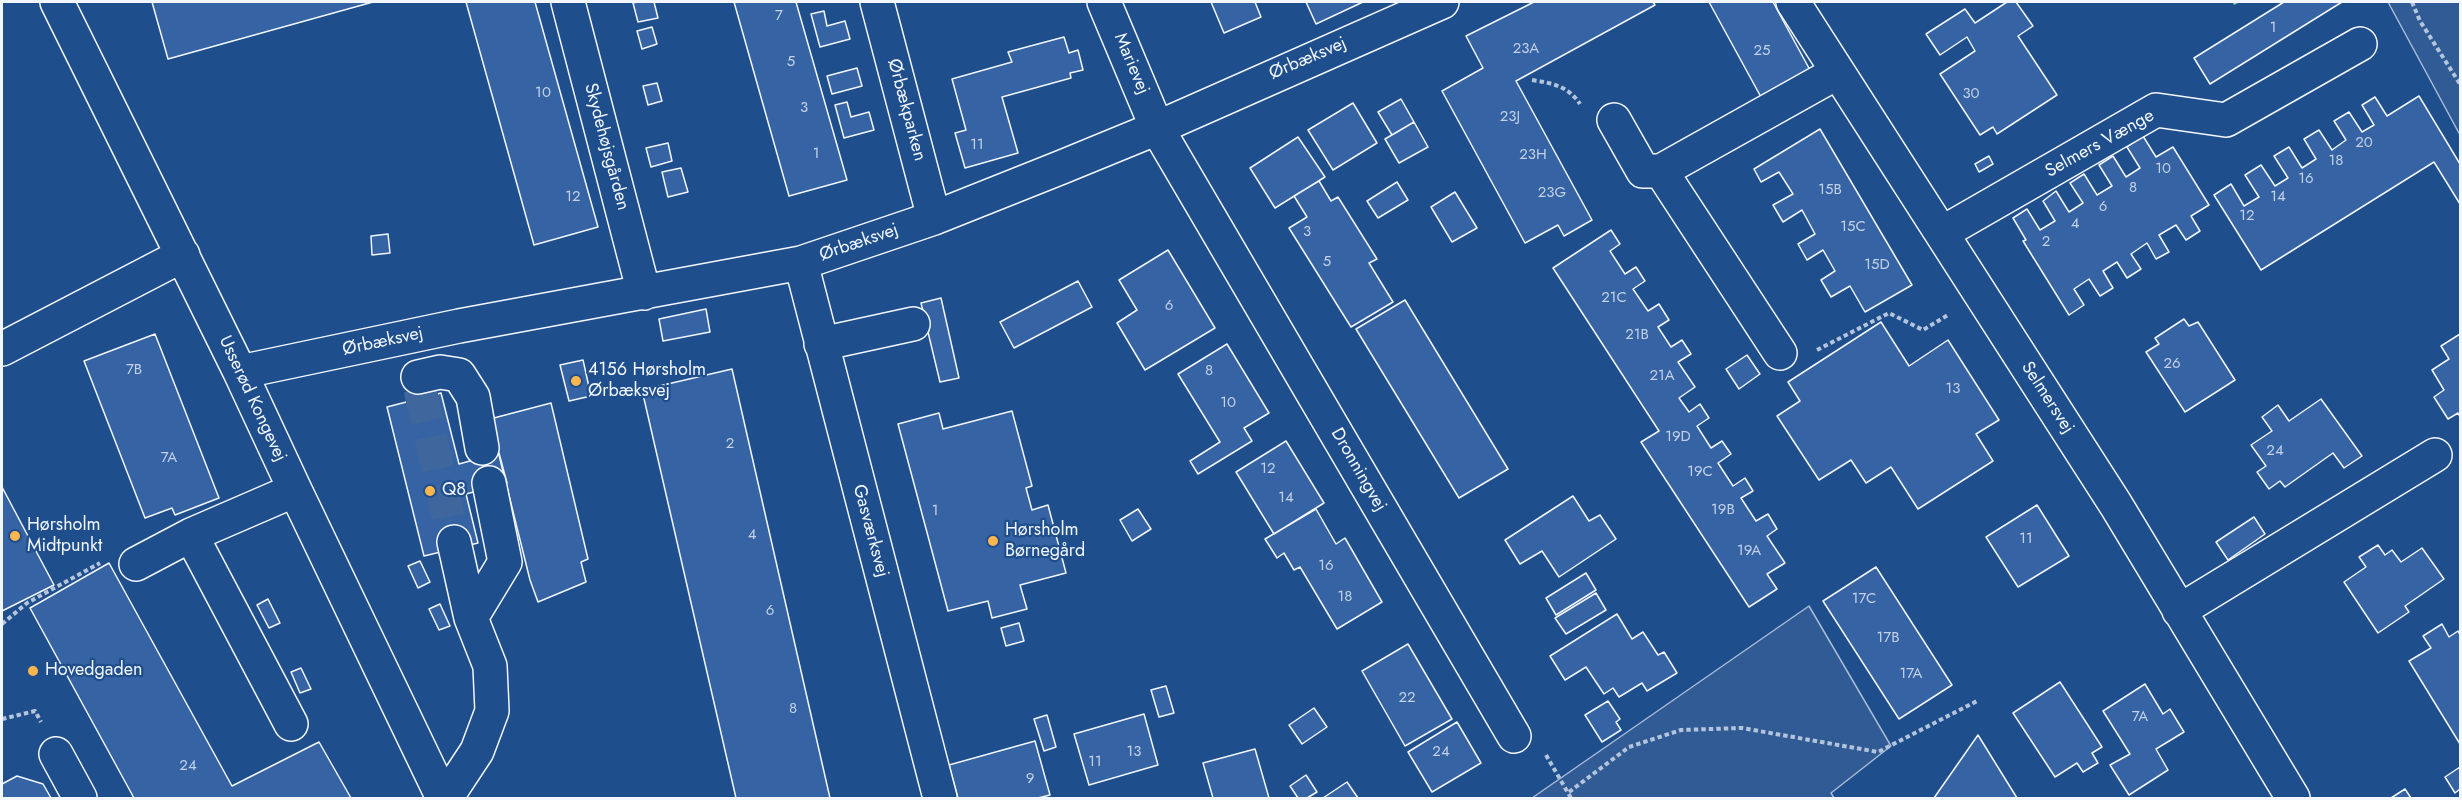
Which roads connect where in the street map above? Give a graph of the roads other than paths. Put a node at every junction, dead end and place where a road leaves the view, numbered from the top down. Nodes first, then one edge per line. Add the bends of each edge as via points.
1 (57, 2) edge
2 (568, 2) edge
3 (878, 2) edge
4 (1104, 2) edge
5 (1442, 2) edge
6 (1793, 2) edge
7 (2360, 44) dead end
8 (1838, 72) junction
9 (1614, 120) road end
10 (1157, 128) junction
11 (1661, 171) junction
12 (934, 218) junction
13 (1942, 233) junction
14 (183, 255) junction
15 (801, 263) junction
16 (644, 293) junction
17 (913, 324) dead end
18 (409, 336) junction
19 (821, 344) junction
20 (2, 349) edge
21 (1780, 353) road end
22 (240, 372) junction
23 (483, 448) dead end
24 (2435, 455) dead end
25 (489, 483) dead end
26 (295, 490) junction
27 (191, 535) junction
28 (454, 542) tunnel mouth
29 (136, 564) road end
30 (2179, 611) junction
31 (471, 618) junction
32 (291, 724) dead end
33 (1514, 736) road end
34 (56, 754) dead end
35 (80, 798) edge
36 (445, 798) edge
37 (940, 798) edge
38 (2293, 798) edge

1 - 14 street, Usserød Kongevej
2 - 16 street, Skydehøjsgården
3 - 12 street, Ørbækparken
4 - 10 street, Marievej
5 - 10 street, Ørbæksvej
6 - 8 street, Selmersvej
7 - 13 street, Selmers Vænge via 2226,120 2157,110
8 - 11 street
8 - 13 street, Selmersvej
9 - 11 street via 1643,171
10 - 12 street, Ørbæksvej
10 - 33 street, Dronningvej
11 - 21 street
12 - 15 street, Ørbæksvej
13 - 30 street, Selmersvej
14 - 20 street
14 - 22 street, Usserød Kongevej
15 - 16 street, Ørbæksvej
15 - 19 street, Gasværksvej
16 - 18 street, Ørbæksvej
17 - 19 street
18 - 22 street, Ørbæksvej
18 - 23 street via 419,383 440,372 459,375 473,397
19 - 37 street, Gasværksvej
22 - 26 street, Usserød Kongevej
24 - 30 street
25 - 31 street via 505,562
26 - 27 street
26 - 36 street, Usserød Kongevej
27 - 29 street
27 - 32 street
28 - 31 street
30 - 38 street, Selmersvej
31 - 36 street via 490,666 492,711 477,751
34 - 35 street

